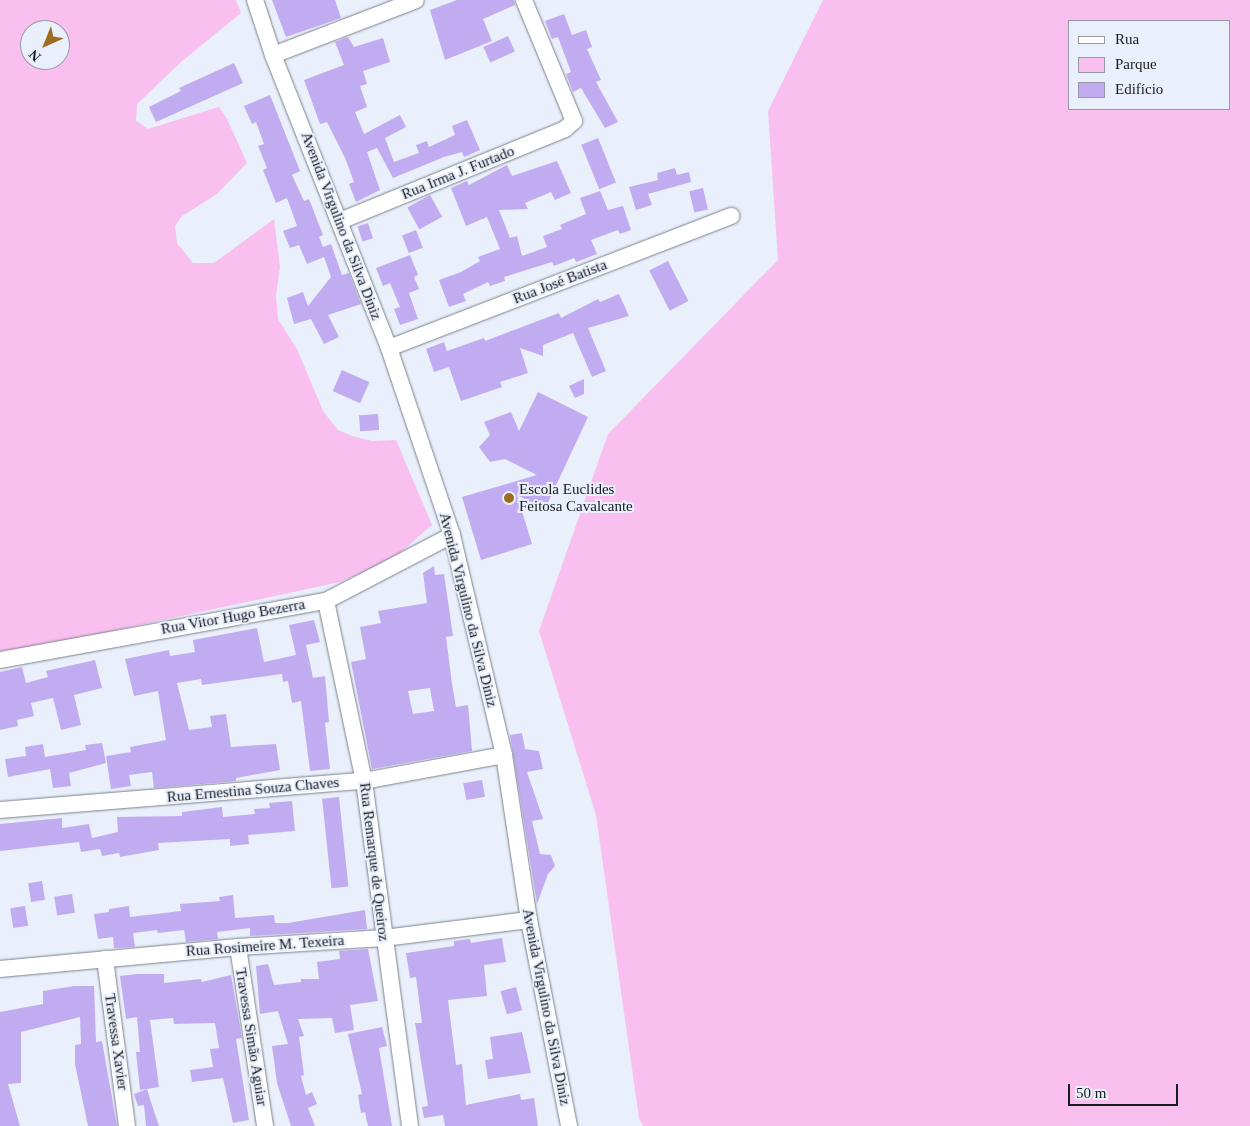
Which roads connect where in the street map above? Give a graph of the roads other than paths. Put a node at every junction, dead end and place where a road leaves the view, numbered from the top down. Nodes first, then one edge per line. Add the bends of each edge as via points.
1 (255, 0) edge
2 (416, 0) edge
3 (524, 0) edge
4 (274, 55) junction
5 (731, 216) dead end
6 (340, 221) junction
7 (389, 348) junction
8 (452, 535) junction
9 (326, 601) junction
10 (0, 660) edge
11 (504, 755) junction
12 (364, 781) junction
13 (0, 810) edge
14 (529, 920) junction
15 (384, 938) junction
16 (238, 947) junction
17 (105, 959) junction
18 (0, 969) edge
19 (127, 1126) edge
20 (264, 1126) edge
21 (410, 1126) edge
22 (569, 1126) edge

1 - 4 street, Avenida Virgulino da Silva Diniz
2 - 4 street
3 - 6 street, Rua Irma J. Furtado via 574,121 565,130
4 - 6 street, Avenida Virgulino da Silva Diniz
5 - 7 street, Rua José Batista
6 - 7 street, Avenida Virgulino da Silva Diniz
7 - 8 street, Avenida Virgulino da Silva Diniz
8 - 9 street, Rua Vitor Hugo Bezerra
8 - 11 street, Avenida Virgulino da Silva Diniz
9 - 10 street, Rua Vitor Hugo Bezerra
9 - 12 street, Rua Remarque de Queiroz
11 - 12 street, Rua Ernestina Souza Chaves
11 - 14 street, Avenida Virgulino da Silva Diniz
12 - 13 street, Rua Ernestina Souza Chaves
12 - 15 street, Rua Remarque de Queiroz
14 - 15 street, Rua Rosimeire M. Texeira
14 - 22 street, Avenida Virgulino da Silva Diniz
15 - 16 street, Rua Rosimeire M. Texeira
15 - 21 street, Rua Remarque de Queiroz
16 - 17 street, Rua Rosimeire M. Texeira
16 - 20 street, Travessa Simão Aguiar
17 - 18 street, Rua Rosimeire M. Texeira
17 - 19 street, Travessa Xavier

